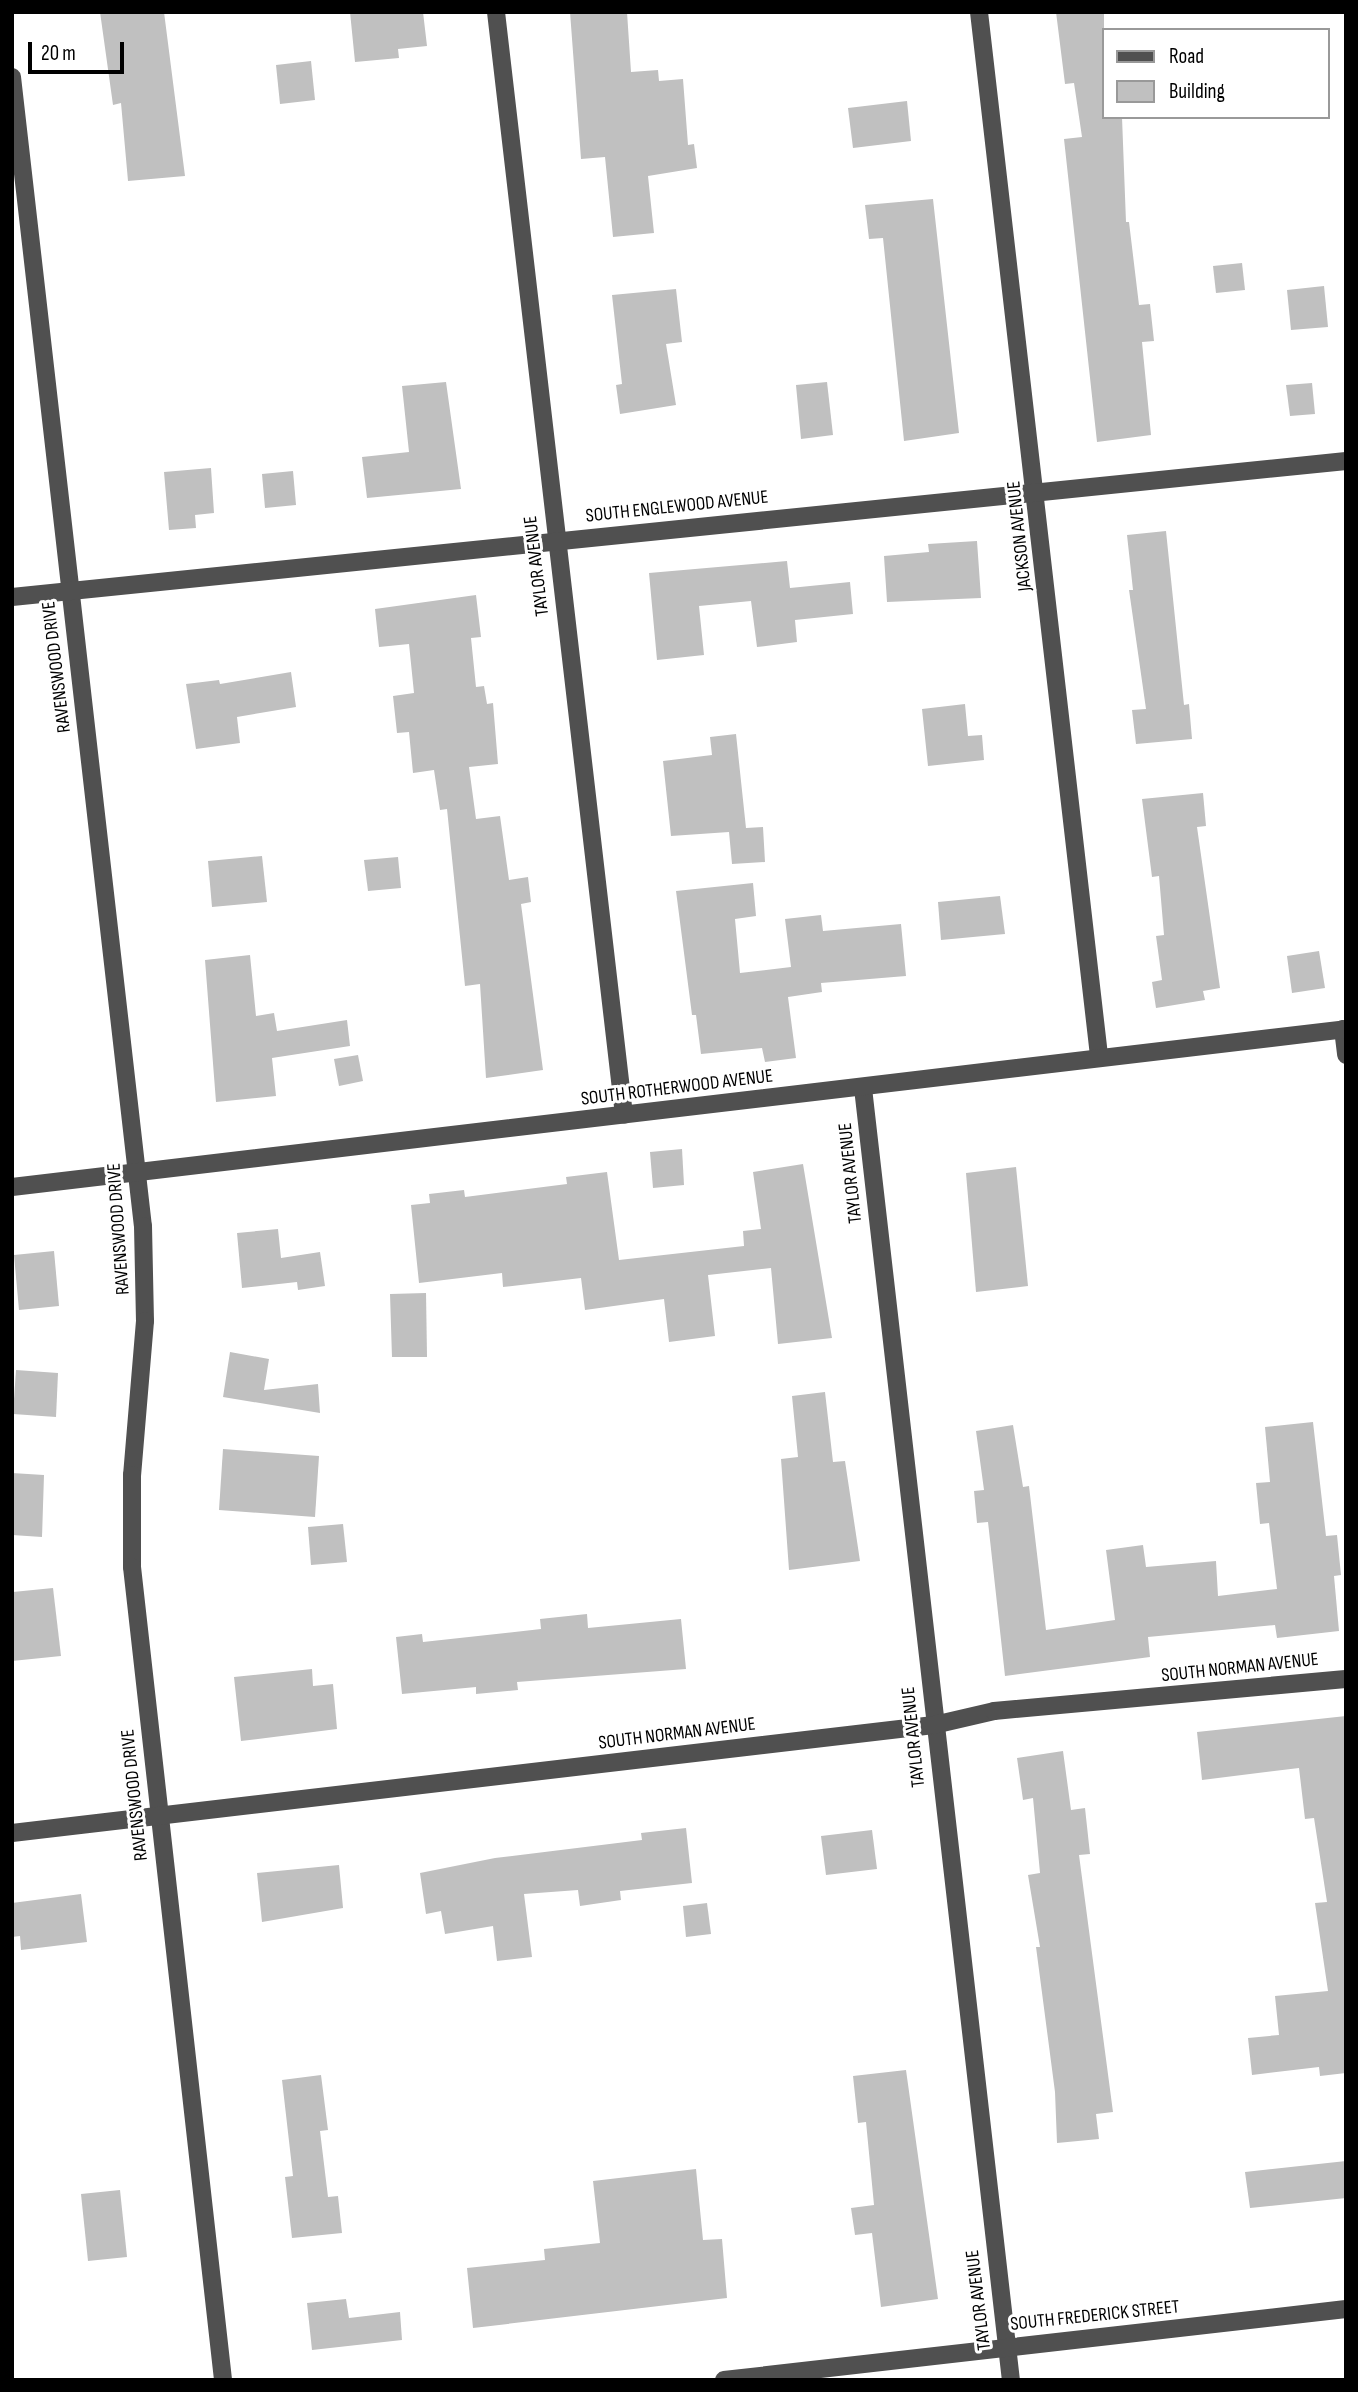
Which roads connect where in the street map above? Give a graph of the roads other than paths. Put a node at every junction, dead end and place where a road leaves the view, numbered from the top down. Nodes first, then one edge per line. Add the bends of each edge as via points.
1 (496, 12) edge
2 (979, 12) edge
3 (12, 77) edge
4 (1346, 461) edge
5 (1037, 493) junction
6 (555, 541) junction
7 (69, 592) junction
8 (12, 597) edge
9 (1344, 1029) edge
10 (1099, 1055) junction
11 (1346, 1055) edge
12 (863, 1088) junction
13 (624, 1115) junction
14 (137, 1172) junction
15 (12, 1187) edge
16 (1346, 1678) edge
17 (934, 1725) junction
18 (158, 1816) junction
19 (12, 1833) edge
20 (1346, 2309) edge
21 (1005, 2347) junction
22 (223, 2380) edge
23 (724, 2380) edge
24 (1011, 2380) edge

1 - 6 street, TAYLOR AVENUE
2 - 5 street, JACKSON AVENUE
3 - 7 street, RAVENSWOOD DRIVE
4 - 5 street, SOUTH ENGLEWOOD AVENUE
5 - 6 street, SOUTH ENGLEWOOD AVENUE
5 - 10 street, JACKSON AVENUE
6 - 7 street, SOUTH ENGLEWOOD AVENUE
6 - 13 street, TAYLOR AVENUE
7 - 8 street, SOUTH ENGLEWOOD AVENUE
7 - 14 street, RAVENSWOOD DRIVE
9 - 10 street, SOUTH ROTHERWOOD AVENUE
9 - 11 street
10 - 12 street, SOUTH ROTHERWOOD AVENUE
12 - 13 street, SOUTH ROTHERWOOD AVENUE
12 - 17 street, TAYLOR AVENUE
13 - 14 street, SOUTH ROTHERWOOD AVENUE
14 - 15 street, SOUTH ROTHERWOOD AVENUE
14 - 18 street, RAVENSWOOD DRIVE via 145,1321 130,1516
16 - 17 street, SOUTH NORMAN AVENUE via 994,1711
17 - 18 street, SOUTH NORMAN AVENUE
17 - 21 street, TAYLOR AVENUE
18 - 19 street, SOUTH NORMAN AVENUE
18 - 22 street, RAVENSWOOD DRIVE
20 - 21 street, SOUTH FREDERICK STREET
21 - 23 street, SOUTH FREDERICK STREET
21 - 24 street, TAYLOR AVENUE

